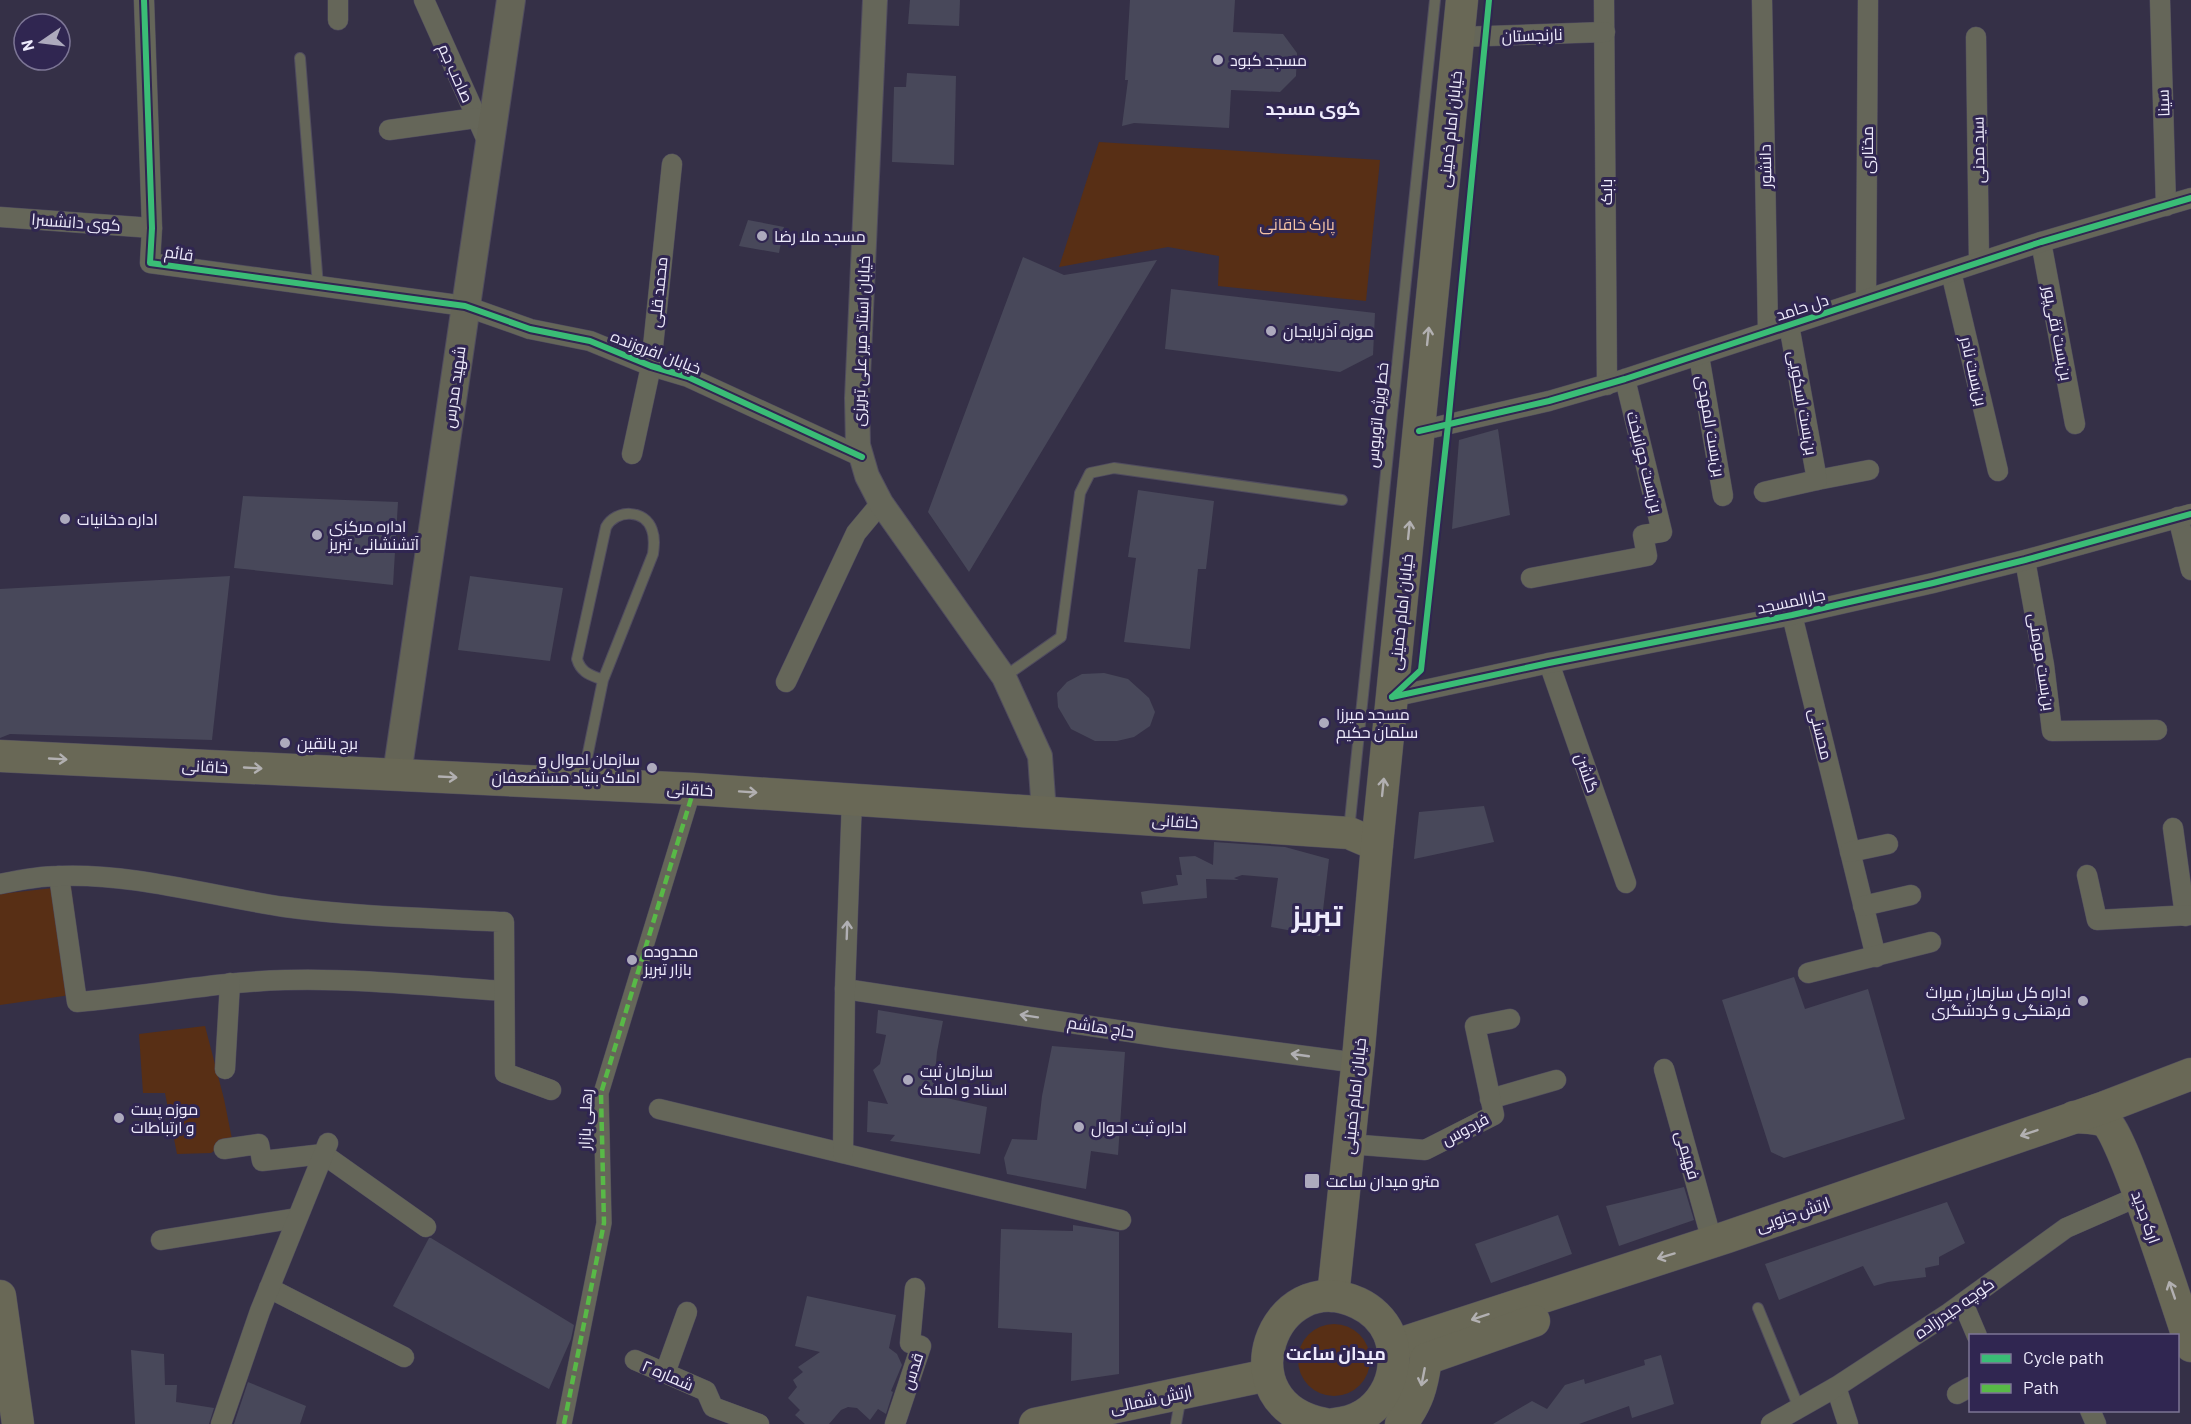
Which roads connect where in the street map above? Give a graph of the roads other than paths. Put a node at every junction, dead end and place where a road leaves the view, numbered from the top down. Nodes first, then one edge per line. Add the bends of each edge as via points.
1 (144, 0) edge
2 (338, 0) edge
3 (424, 0) edge
4 (511, 0) edge
5 (875, 0) edge
6 (1435, 0) edge
7 (1462, 0) edge
8 (1604, 0) edge
9 (1762, 0) edge
10 (1868, 0) edge
11 (2160, 0) edge
12 (338, 20) dead end
13 (1605, 32) junction
14 (1459, 37) junction
15 (1976, 37) dead end
16 (300, 58) dead end
17 (476, 118) junction
18 (389, 130) dead end
19 (489, 145) junction
20 (672, 164) dead end
21 (2191, 198) edge
22 (2166, 206) junction
23 (0, 217) edge
24 (152, 228) junction
25 (2041, 242) junction
26 (1979, 262) junction
27 (1951, 272) junction
28 (318, 286) junction
29 (1866, 299) junction
30 (465, 306) junction
31 (1789, 325) junction
32 (1768, 332) junction
33 (1699, 356) junction
34 (651, 366) junction
35 (1616, 382) junction
36 (2075, 424) dead end
37 (1419, 431) junction
38 (632, 454) dead end
39 (862, 457) junction
40 (1869, 470) dead end
41 (1998, 471) dead end
42 (1817, 480) junction
43 (1764, 492) dead end
44 (1723, 496) dead end
45 (1342, 500) dead end
46 (881, 502) junction
47 (2185, 516) edge
48 (2025, 560) junction
49 (2191, 570) edge
50 (1531, 578) dead end
51 (1792, 615) junction
52 (1549, 663) junction
53 (1004, 677) junction
54 (603, 680) junction
55 (786, 682) dead end
56 (1392, 697) junction
57 (2157, 730) dead end
58 (0, 756) edge
59 (397, 774) junction
60 (582, 783) junction
61 (694, 789) junction
62 (852, 799) junction
63 (1044, 812) junction
64 (2173, 828) dead end
65 (1363, 839) junction
66 (1888, 844) dead end
67 (1850, 852) junction
68 (2087, 875) dead end
69 (59, 876) junction
70 (1626, 883) dead end
71 (0, 884) edge
72 (1911, 895) dead end
73 (1863, 906) junction
74 (2188, 916) edge
75 (1931, 942) dead end
76 (1876, 957) junction
77 (1808, 973) dead end
78 (230, 983) junction
79 (845, 989) junction
80 (504, 991) junction
81 (1510, 1019) dead end
82 (1358, 1063) junction
83 (225, 1069) dead end
84 (1664, 1069) dead end
85 (2191, 1074) edge
86 (1556, 1080) dead end
87 (2191, 1088) edge
88 (552, 1090) dead end
89 (1490, 1099) junction
90 (659, 1109) dead end
91 (2074, 1117) junction
92 (2114, 1132) junction
93 (1349, 1144) junction
94 (224, 1149) dead end
95 (325, 1149) junction
96 (843, 1153) junction
97 (2139, 1196) junction
98 (297, 1218) junction
99 (1121, 1220) dead end
100 (426, 1227) dead end
101 (161, 1240) dead end
102 (1712, 1241) junction
103 (1633, 1266) junction
104 (269, 1288) junction
105 (915, 1288) dead end
106 (0, 1296) edge
107 (1333, 1296) junction
108 (1964, 1303) junction
109 (1758, 1308) dead end
110 (687, 1312) dead end
111 (1977, 1334) edge
112 (1393, 1346) junction
113 (2191, 1346) edge
114 (405, 1357) dead end
115 (635, 1360) dead end
116 (665, 1373) junction
117 (1268, 1375) junction
118 (1836, 1387) junction
119 (1182, 1393) junction
120 (1799, 1408) junction
121 (1346, 1423) edge
122 (18, 1424) edge
123 (221, 1424) edge
124 (564, 1424) edge
125 (759, 1424) edge
126 (895, 1424) edge
127 (1035, 1424) edge
128 (1176, 1424) edge
129 (1401, 1424) edge
130 (1771, 1424) edge
131 (1848, 1424) edge

1 - 24 street, قائم
2 - 12 street
3 - 17 street, صاحب جم
4 - 19 main road, شهید مدرس
5 - 39 street, خیابان استاد میر علی تبریزی via 857,398
6 - 65 lane, خط ویژه اتوبوس
7 - 14 main road, خیابان امام خمینی
8 - 13 street, بابک
9 - 32 street, دانشور
10 - 29 street, مختاری
11 - 22 street, سینا
13 - 14 street, نارنجستان
13 - 35 street, بابک
37 -> 14 main road, خیابان امام خمینی
15 - 26 street, سید مدنی
16 - 28 lane
17 - 18 street
17 - 19 street, صاحب جم
19 - 30 main road, شهید مدرس
20 - 34 street, محمد قلی
21 - 22 street, دل حامد
22 - 25 street, دل حامد
23 - 24 street, کوی دانشسرا
24 - 28 street, قائم via 150,263
25 - 26 street, دل حامد
25 - 36 street, بن‌بست تقی‌پور
26 - 27 street, دل حامد
27 - 29 street, دل حامد
27 - 41 street, بن‌بست نادر
28 - 30 street, قائم
29 - 31 street, دل حامد
30 - 34 street, خیابان افروزنده via 530,329 591,341
30 - 59 main road, شهید مدرس
31 - 32 street, دل حامد
31 - 42 street, بن‌بست اسکویی
32 - 33 street, دل حامد
33 - 35 street, دل حامد
33 - 44 street, بن‌بست المهدی
34 - 38 street, محمد قلی
34 - 39 street, خیابان افروزنده via 688,377
35 - 37 street, دل حامد
35 - 50 street, بن‌بست جوانبخت via 1662,532 1643,536 1647,556
56 -> 37 main road, خیابان امام خمینی
39 - 46 street, خیابان استاد میر علی تبریزی
40 - 42 street
42 - 43 street
45 - 53 lane via 1114,468 1090,473 1080,493 1061,637
46 - 53 street, خیابان استاد میر علی تبریزی
46 - 55 street via 856,533
47 - 48 street, جارالمسجد
47 - 49 street
48 - 51 street, جارالمسجد
48 - 57 street, بن‌بست مومنی via 2052,731
51 - 52 street, جارالمسجد
51 - 67 street, محسنی
52 - 56 street, جارالمسجد
52 - 70 street, گلشن
53 - 63 street, خیابان استاد میر علی تبریزی via 1040,756
54 - 54 lane via 583,672 577,659 606,527 612,518 631,513 652,527 653,554
54 - 60 lane
65 -> 56 main road, خیابان امام خمینی
58 -> 59 main road, خاقانی
59 -> 60 main road, خاقانی
60 - 61 main road, خاقانی
61 -> 62 main road, خاقانی
61 - 124 street, رهلی بازار via 601,1093 604,1223
62 - 63 main road, خاقانی
79 -> 62 street
63 - 65 main road, خاقانی
64 - 74 street
65 - 82 main road, خیابان امام خمینی
66 - 67 street
67 - 73 street, محسنی
68 - 74 street via 2097,920
69 - 71 street
69 - 78 street via 77,1002
69 - 80 street via 126,879 325,911 504,922
72 - 73 street
73 - 76 street, محسنی
75 - 76 street
76 - 77 street
78 - 80 street via 326,979
78 - 83 street
82 -> 79 street, حاج هاشم
79 - 96 street
80 - 88 street via 505,1073
81 - 89 street, فردوس via 1475,1026
82 - 93 main road, خیابان امام خمینی
84 - 102 street, فهیمی
85 - 91 main road, ارتش جنوبی
86 - 89 street
87 - 92 main road via 2129,1108
89 - 93 street, فردوس via 1494,1115 1425,1150
90 - 96 street
91 - 92 main road via 2095,1118 2108,1123
91 -> 102 main road, ارتش جنوبی
92 - 97 main road, ارک جدید
93 - 107 main road, خیابان امام خمینی
94 - 95 street via 259,1144 262,1161
95 - 98 street
95 - 100 street
96 - 99 street
97 - 108 street, کوچه حیدرزاده via 2066,1228
113 -> 97 main road, ارک جدید
98 - 101 street
98 - 104 street
102 -> 103 main road, ارتش جنوبی
103 -> 112 main road, ارتش جنوبی
103 -> 129 main road via 1590,1301 1426,1359 1413,1408
104 - 114 street
104 - 123 street
105 - 126 street, قدس via 910,1343 921,1346
106 - 122 main road
107 - 112 main road via 1365,1306 1378,1316
107 - 117 main road via 1301,1303 1276,1326 1266,1358
108 - 111 street
108 - 118 street, کوچه حیدرزاده
109 - 120 lane
110 - 116 street
112 - 121 main road via 1395,1362 1385,1394 1374,1407
115 - 116 street, شماره ۲
116 - 125 street, شماره ۲ via 706,1391 713,1407
117 - 119 main road, ارتش شمالی
117 - 121 main road via 1284,1404 1297,1415 1312,1422
118 - 120 street, کوچه حیدرزاده
118 - 131 street
119 - 127 main road, ارتش شمالی
119 - 128 lane
120 - 130 street, کوچه حیدرزاده

